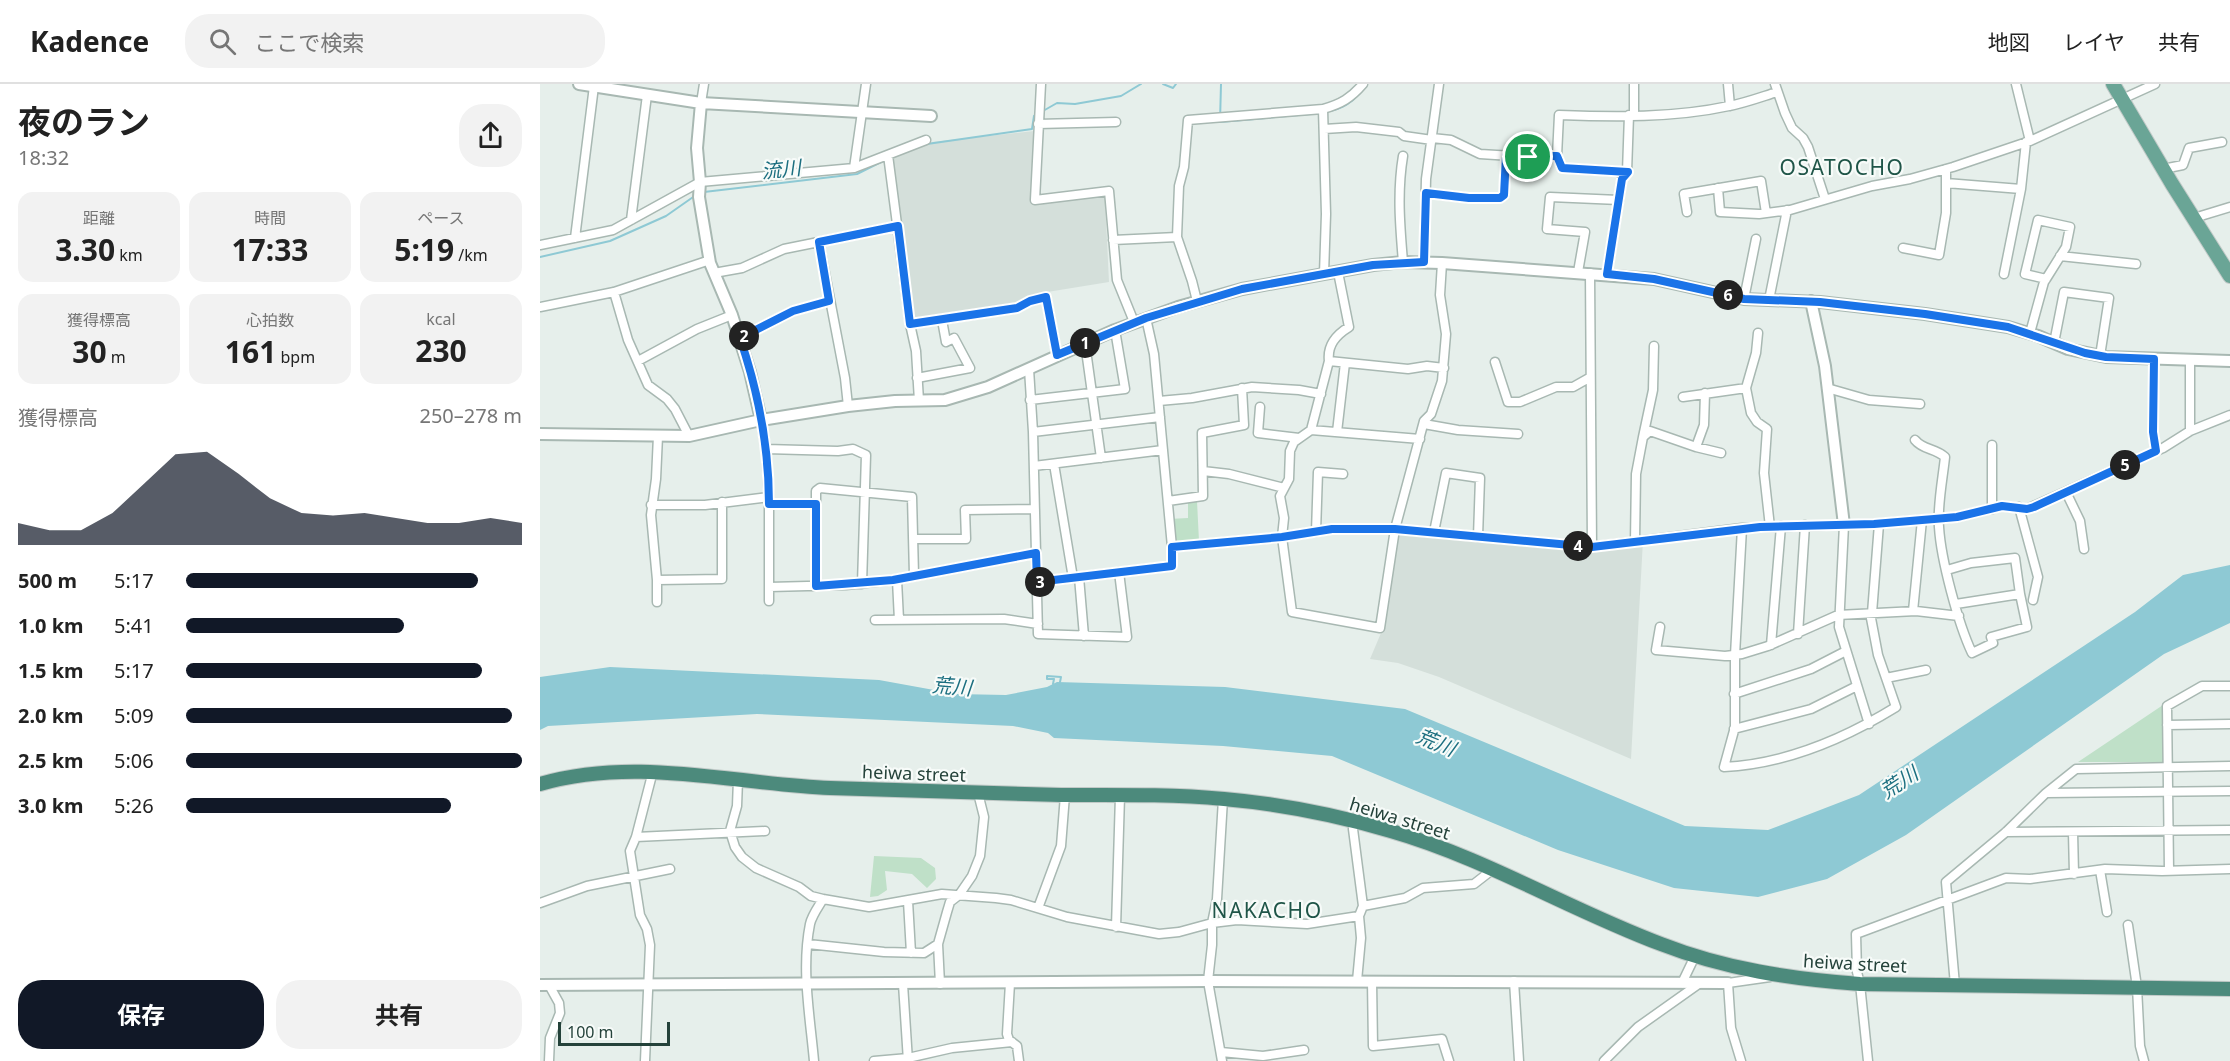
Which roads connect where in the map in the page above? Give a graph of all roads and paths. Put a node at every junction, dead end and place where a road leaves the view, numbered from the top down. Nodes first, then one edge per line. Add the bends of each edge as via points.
1 (579, 84) edge
2 (704, 84) edge
3 (866, 84) edge
4 (1041, 84) edge
5 (1363, 84) edge
6 (1439, 84) edge
7 (1634, 84) edge
8 (1728, 84) edge
9 (2016, 84) edge
10 (2113, 84) edge
11 (2155, 84) edge
12 (594, 86) junction
13 (1776, 88) edge
14 (647, 95) junction
15 (2122, 98) junction
16 (701, 103) junction
17 (1730, 106) junction
18 (1323, 109) junction
19 (862, 112) junction
20 (1632, 115) junction
21 (931, 116) dead end
22 (1038, 118) junction
23 (1116, 122) dead end
24 (1324, 129) junction
25 (1432, 139) junction
26 (926, 140) dead end
27 (2028, 141) junction
28 (2222, 142) dead end
29 (1403, 156) dead end
30 (1506, 156) junction
31 (1557, 156) junction
32 (888, 157) junction
33 (854, 168) junction
34 (1946, 169) junction
35 (2163, 169) junction
36 (1628, 172) junction
37 (1946, 183) junction
38 (1718, 188) junction
39 (700, 189) junction
40 (2021, 189) junction
41 (1426, 193) junction
42 (1825, 199) junction
43 (1619, 200) junction
44 (2230, 207) edge
45 (1787, 210) junction
46 (1687, 212) dead end
47 (1766, 213) junction
48 (2194, 218) junction
49 (631, 220) junction
50 (898, 226) junction
51 (1177, 237) junction
52 (575, 238) junction
53 (1756, 239) dead end
54 (1113, 240) junction
55 (819, 242) junction
56 (540, 245) edge
57 (1903, 248) dead end
58 (2060, 256) junction
59 (710, 260) junction
60 (1403, 262) junction
61 (1424, 262) junction
62 (1442, 263) junction
63 (2136, 264) dead end
64 (1338, 272) junction
65 (714, 273) junction
66 (1584, 273) junction
67 (1324, 274) junction
68 (1607, 274) junction
69 (2004, 274) dead end
70 (2230, 276) edge
71 (2046, 279) junction
72 (614, 292) junction
73 (1744, 299) junction
74 (1769, 300) junction
75 (829, 301) junction
76 (1811, 301) junction
77 (1197, 302) junction
78 (540, 307) edge
79 (732, 315) junction
80 (1146, 318) junction
81 (942, 320) junction
82 (1134, 322) junction
83 (910, 324) junction
84 (1115, 330) junction
85 (1758, 333) dead end
86 (2030, 333) junction
87 (740, 338) junction
88 (1085, 343) junction
89 (2054, 343) junction
90 (1654, 346) dead end
91 (1057, 355) junction
92 (2100, 356) junction
93 (2154, 359) junction
94 (2190, 360) junction
95 (638, 361) junction
96 (1329, 361) junction
97 (2230, 361) edge
98 (1495, 362) dead end
99 (1345, 363) junction
100 (1444, 368) junction
101 (1029, 369) junction
102 (918, 378) junction
103 (1589, 378) junction
104 (1746, 387) junction
105 (1827, 387) junction
106 (1242, 388) junction
107 (1092, 393) junction
108 (1706, 393) junction
109 (1320, 394) junction
110 (1683, 397) dead end
111 (1030, 400) junction
112 (919, 401) junction
113 (1158, 401) junction
114 (1920, 404) dead end
115 (848, 406) junction
116 (1260, 407) dead end
117 (2230, 415) edge
118 (1160, 417) junction
119 (761, 420) junction
120 (1096, 424) junction
121 (1424, 424) junction
122 (1311, 430) junction
123 (2190, 431) junction
124 (1034, 432) junction
125 (1336, 432) junction
126 (540, 434) edge
127 (1518, 434) dead end
128 (658, 436) junction
129 (689, 436) junction
130 (1643, 437) junction
131 (1299, 438) junction
132 (1420, 439) junction
133 (1915, 440) dead end
134 (1992, 445) dead end
135 (1696, 447) junction
136 (766, 449) junction
137 (1163, 450) junction
138 (2156, 451) junction
139 (1721, 453) dead end
140 (1101, 458) junction
141 (1054, 464) junction
142 (1034, 466) junction
143 (1203, 471) junction
144 (1343, 474) dead end
145 (1284, 488) junction
146 (864, 492) junction
147 (2066, 492) junction
148 (769, 500) junction
149 (1168, 501) junction
150 (722, 502) junction
151 (816, 504) junction
152 (651, 505) junction
153 (2019, 507) junction
154 (1035, 509) junction
155 (1992, 509) junction
156 (1939, 519) junction
157 (1922, 520) junction
158 (1879, 524) junction
159 (1805, 525) junction
160 (1844, 525) junction
161 (1770, 526) junction
162 (1781, 526) junction
163 (1742, 528) junction
164 (1395, 529) junction
165 (1316, 532) junction
166 (1434, 532) junction
167 (1282, 537) junction
168 (1478, 537) junction
169 (913, 539) junction
170 (1635, 542) junction
171 (1172, 547) junction
172 (1592, 547) junction
173 (2084, 549) dead end
174 (1036, 553) junction
175 (1947, 570) junction
176 (1119, 572) junction
177 (914, 576) junction
178 (1076, 578) junction
179 (897, 579) junction
180 (657, 580) junction
181 (1037, 582) junction
182 (862, 584) junction
183 (816, 586) junction
184 (769, 587) junction
185 (2020, 594) junction
186 (2033, 600) dead end
187 (769, 601) dead end
188 (657, 602) dead end
189 (1956, 604) junction
190 (1913, 611) junction
191 (1871, 613) junction
192 (1838, 615) junction
193 (1959, 616) junction
194 (875, 620) dead end
195 (899, 620) junction
196 (1038, 624) junction
197 (1660, 627) dead end
198 (1798, 634) junction
199 (1084, 636) junction
200 (1771, 645) junction
201 (1846, 651) junction
202 (1735, 655) junction
203 (1926, 670) dead end
204 (1886, 678) junction
205 (1857, 686) junction
206 (2230, 686) edge
207 (1734, 694) junction
208 (1869, 724) junction
209 (2230, 724) edge
210 (2167, 725) junction
211 (1734, 729) junction
212 (2230, 766) edge
213 (2168, 767) junction
214 (653, 771) junction
215 (738, 780) junction
216 (540, 784) edge
217 (2230, 791) edge
218 (2168, 792) junction
219 (978, 793) junction
220 (2046, 794) junction
221 (1065, 795) junction
222 (1119, 796) junction
223 (1223, 799) junction
224 (1354, 820) junction
225 (2230, 830) edge
226 (730, 831) junction
227 (765, 831) dead end
228 (2168, 831) junction
229 (2006, 832) junction
230 (2073, 832) junction
231 (636, 837) junction
232 (670, 868) dead end
233 (2230, 869) edge
234 (1492, 870) junction
235 (2100, 870) junction
236 (2169, 870) junction
237 (2074, 874) junction
238 (633, 877) junction
239 (959, 895) junction
240 (823, 899) junction
241 (1948, 900) junction
242 (908, 902) junction
243 (540, 903) edge
244 (1363, 906) junction
245 (1038, 908) junction
246 (2107, 912) dead end
247 (1359, 916) junction
248 (1212, 923) junction
249 (2128, 925) dead end
250 (1116, 927) junction
251 (938, 944) junction
252 (808, 945) junction
253 (911, 953) junction
254 (1695, 956) junction
255 (1777, 976) junction
256 (1208, 981) junction
257 (1357, 981) junction
258 (1372, 981) junction
259 (1514, 981) junction
260 (1010, 983) junction
261 (1682, 983) junction
262 (1700, 983) junction
263 (1728, 983) junction
264 (903, 984) junction
265 (940, 984) junction
266 (1860, 984) junction
267 (545, 985) edge
268 (806, 985) junction
269 (1956, 985) junction
270 (649, 986) junction
271 (2137, 987) junction
272 (2230, 989) edge
273 (1012, 1042) junction
274 (1304, 1050) dead end
275 (1222, 1057) edge
276 (908, 1059) edge
277 (549, 1061) edge
278 (645, 1061) edge
279 (814, 1061) edge
280 (874, 1061) edge
281 (1019, 1061) edge
282 (1449, 1061) edge
283 (1519, 1061) edge
284 (1604, 1061) edge
285 (1741, 1061) edge
286 (1868, 1061) edge
287 (2144, 1061) edge

1 - 12 street
2 - 16 street
3 - 19 street
4 - 22 street
5 - 18 street via 1340,104
6 - 25 street
7 - 20 street
8 - 17 street
9 - 27 street
10 - 15 main road
11 - 15 street
12 - 14 street
12 - 52 street
13 - 17 street
13 - 42 street via 1792,128 1808,147
14 - 16 street
14 - 49 street
15 - 27 street
15 - 35 main road
16 - 19 street
16 - 39 street via 697,148
17 - 20 street
18 - 24 street
18 - 51 street via 1188,120
19 - 21 street
19 - 33 street
20 - 31 street via 1559,115
20 - 36 street
22 - 23 street
22 - 54 street via 1035,200 1109,191
24 - 25 street via 1356,127
24 - 67 street
25 - 30 street via 1451,140 1480,154
25 - 41 street
26 - 32 street
27 - 34 street
27 - 40 street
28 - 35 street via 2189,148 2183,165
29 - 60 street via 1398,209
30 - 31 street
30 - 41 street via 1504,195 1500,198
31 - 36 street via 1562,168
32 - 33 street
32 - 50 street
33 - 39 street
34 - 37 street
34 - 42 street
35 - 48 main road
36 - 43 street via 1622,179
37 - 40 street
37 - 57 street via 1939,255
38 - 46 street via 1684,194
38 - 47 street via 1720,212
38 - 47 street via 1761,181
39 - 49 street
39 - 59 street
40 - 69 street
41 - 61 street
42 - 45 street
43 - 66 street via 1550,197 1547,229 1586,232
43 - 68 street
44 - 48 street
45 - 47 street
45 - 74 street
48 - 70 main road
49 - 52 street via 613,230
50 - 55 street
50 - 83 street
51 - 54 street
51 - 77 street
52 - 56 street
53 - 73 street
54 - 82 street via 1117,280
55 - 65 street via 784,249 742,268
55 - 75 street
58 - 63 street
58 - 71 street
58 - 71 street via 2070,227 2038,220 2025,274
59 - 65 street
59 - 72 street
60 - 61 street
60 - 64 street
61 - 62 street
62 - 66 street
62 - 100 street
64 - 67 street
64 - 96 street via 1349,327 1335,336
65 - 79 street
66 - 68 street
66 - 103 street
67 - 77 street via 1242,289
68 - 73 street via 1654,279
71 - 86 street
72 - 78 street
72 - 95 street
73 - 74 street
74 - 76 street
75 - 87 street via 793,311
75 - 115 street
76 - 86 street via 1925,314
76 - 105 street
77 - 80 street
79 - 87 street
79 - 95 street
80 - 82 street
80 - 113 street
81 - 83 street
81 - 91 street via 1017,308 1046,297
81 - 102 street via 946,342 954,338 970,369
82 - 84 street
83 - 102 street
84 - 88 street
84 - 107 street via 1125,389
85 - 104 street
86 - 89 street
87 - 119 street
88 - 91 street
88 - 107 street
89 - 92 street
89 - 92 street via 2064,292 2109,298
90 - 130 street via 1653,390
91 - 101 street
92 - 93 street
93 - 94 street
93 - 138 street
94 - 97 street
94 - 123 street
95 - 129 street via 648,384 675,409
96 - 99 street
96 - 109 street
98 - 103 street via 1508,402 1520,402 1556,387 1573,387
99 - 100 street
99 - 125 street
100 - 121 street via 1435,403
101 - 111 street
101 - 112 street via 969,394
102 - 112 street
103 - 172 street
104 - 108 street
104 - 161 street via 1756,422 1767,429 1764,473
105 - 114 street via 1869,400
105 - 160 street
106 - 109 street
106 - 113 street
106 - 143 street via 1244,426 1203,433
107 - 111 street
107 - 120 street
108 - 110 street
108 - 135 street via 1704,425
109 - 122 street
111 - 124 street
112 - 115 street
113 - 118 street
115 - 119 street
116 - 131 street via 1258,433
117 - 123 street
118 - 120 street
118 - 137 street
119 - 129 street
119 - 136 street
120 - 124 street
120 - 140 street
121 - 127 street
121 - 132 street
122 - 125 street
122 - 131 street
123 - 138 street
124 - 142 street
125 - 132 street
126 - 128 street
128 - 129 street
128 - 152 street
130 - 135 street via 1650,431
130 - 170 street via 1636,474
131 - 145 street via 1290,451 1289,480
132 - 164 street
133 - 156 street via 1921,447 1939,451 1945,457
134 - 155 street
135 - 139 street
136 - 146 street via 853,449 866,455
136 - 148 street
137 - 140 street
137 - 149 street
138 - 147 street
140 - 141 street
141 - 142 street
141 - 178 street
142 - 154 street
143 - 145 street
143 - 149 street via 1203,496
144 - 165 street via 1318,472
145 - 167 street via 1280,496
146 - 151 street via 820,488 816,491
146 - 169 street via 912,497
146 - 182 street
147 - 153 street via 2034,507
147 - 173 street via 2080,521
148 - 150 street
148 - 151 street
148 - 184 street
149 - 171 street
150 - 152 street
150 - 180 street via 722,579
151 - 183 street
152 - 180 street
153 - 155 street
153 - 186 street via 2038,577
154 - 169 street via 965,510 966,539
154 - 174 street
155 - 156 street
156 - 157 street
156 - 175 street
157 - 158 street
157 - 190 street
158 - 160 street
158 - 191 street
159 - 160 street
159 - 162 street
159 - 198 street
160 - 192 street
161 - 162 street
161 - 163 street
162 - 200 street
163 - 170 street
163 - 202 street
164 - 165 street
164 - 166 street
164 - 167 street via 1380,628 1292,612
165 - 167 street
166 - 168 street
166 - 168 street via 1446,473 1480,478
167 - 171 street
168 - 172 street
169 - 177 street
170 - 172 street
171 - 176 street via 1172,566
174 - 177 street
174 - 181 street
175 - 185 street via 2015,558
175 - 189 street
176 - 178 street
176 - 199 street via 1127,637
177 - 179 street
178 - 181 street
178 - 199 street
179 - 182 street
179 - 195 street
180 - 188 street
181 - 196 street
182 - 183 street
183 - 184 street
184 - 187 street
185 - 189 street
185 - 193 street via 2027,627 1991,637 1992,643 1971,653
189 - 193 street
190 - 191 street
190 - 193 street
191 - 192 street
191 - 204 street
192 - 198 street
192 - 201 street
194 - 195 street
195 - 196 street via 1004,619
196 - 199 street via 1038,634
197 - 202 street via 1656,650
198 - 200 street
200 - 202 street
201 - 205 street
201 - 207 street via 1811,669
202 - 207 street
203 - 204 street
204 - 208 street via 1896,707
205 - 208 street
205 - 211 street via 1811,709
206 - 210 street via 2194,689 2167,706
207 - 211 street
208 - 211 street via 1813,747 1752,765 1724,767
209 - 210 street
210 - 213 street
212 - 213 street
213 - 218 street
213 - 220 street via 2076,769
214 - 215 highway, heiwa street
214 - 216 highway, heiwa street via 583,774
214 - 231 street
215 - 219 highway, heiwa street via 825,788
215 - 226 street via 737,806
217 - 218 street
218 - 220 street
218 - 228 street
219 - 221 highway, heiwa street
219 - 239 street via 984,817 980,856
220 - 229 street
221 - 222 highway, heiwa street
221 - 245 street via 1061,846
222 - 223 highway, heiwa street
222 - 250 street
223 - 224 highway, heiwa street
223 - 248 street
224 - 234 highway, heiwa street via 1427,843
224 - 244 street
225 - 228 street
226 - 227 street
226 - 231 street
226 - 240 street via 742,857
228 - 230 street
228 - 236 street
229 - 230 street
229 - 241 street via 1946,882
230 - 237 street
231 - 238 street via 630,851
232 - 238 street
233 - 236 street
234 - 244 street via 1474,884 1424,888 1405,898
234 - 254 highway, heiwa street via 1639,936
235 - 236 street
235 - 237 street
235 - 246 street
237 - 241 street via 2006,878
238 - 243 street via 587,886
238 - 270 street via 650,945
239 - 242 street via 942,894
239 - 245 street via 1011,900
239 - 251 street via 950,902
240 - 242 street via 869,907
240 - 252 street via 810,922
241 - 266 street via 1856,934
241 - 269 street
242 - 253 street
244 - 247 street
245 - 250 street
247 - 248 street via 1307,924 1237,920
247 - 257 street
248 - 250 street via 1159,934
248 - 256 street
249 - 271 street
251 - 253 street via 924,953
251 - 265 street
252 - 253 street
252 - 268 street
254 - 255 highway, heiwa street
254 - 261 street
255 - 263 street
255 - 266 highway, heiwa street
256 - 257 street
256 - 260 street
256 - 275 street
257 - 258 street
258 - 259 street
258 - 282 street via 1373,1046 1442,1039
259 - 261 street
259 - 283 street
260 - 265 street
260 - 273 street via 1007,1034
261 - 262 street
262 - 263 street
262 - 284 street via 1638,1027
263 - 285 street via 1731,1028
264 - 265 street
264 - 268 street
264 - 276 street
266 - 269 highway, heiwa street
266 - 286 street
267 - 270 street
267 - 277 street via 559,1003 560,1013 550,1038
268 - 270 street
268 - 279 street
269 - 271 highway, heiwa street
270 - 278 street
271 - 272 highway, heiwa street
271 - 287 street
273 - 276 street via 952,1048
273 - 281 street via 1017,1046
274 - 275 street
276 - 280 street

